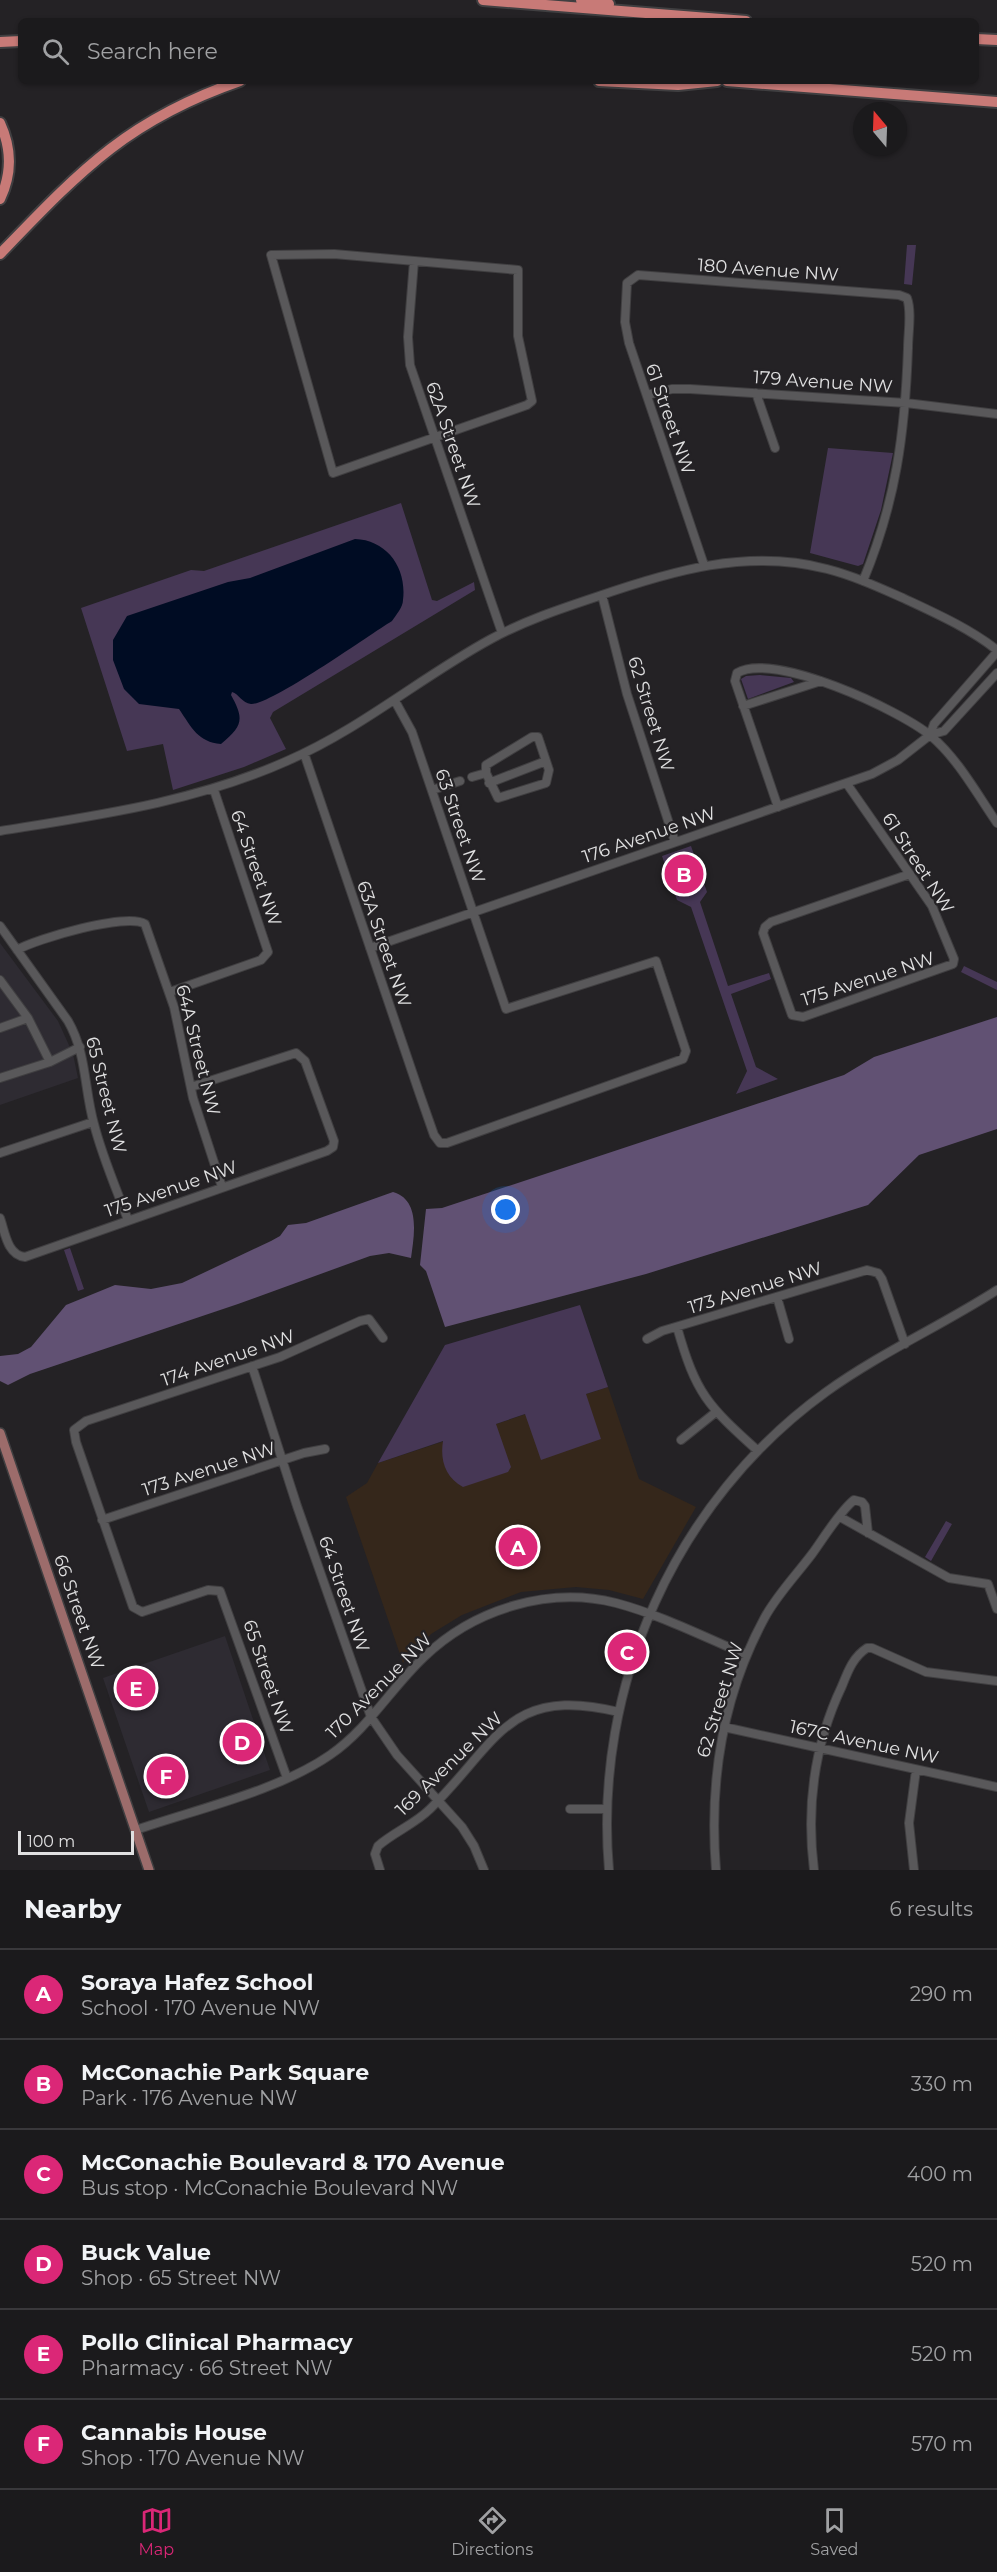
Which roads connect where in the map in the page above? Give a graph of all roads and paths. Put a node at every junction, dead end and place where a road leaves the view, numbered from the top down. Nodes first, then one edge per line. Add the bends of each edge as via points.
1 (483, 0) edge
2 (581, 0) edge
3 (647, 14) junction
4 (704, 18) edge
5 (979, 39) edge
6 (997, 40) edge
7 (18, 41) edge
8 (0, 42) edge
9 (231, 84) edge
10 (658, 84) edge
11 (688, 84) edge
12 (766, 84) edge
13 (997, 102) edge
14 (0, 123) edge
15 (0, 199) edge
16 (0, 252) edge
17 (414, 261) junction
18 (628, 280) joint
19 (756, 393) junction
20 (647, 395) junction
21 (906, 403) junction
22 (997, 414) edge
23 (434, 437) junction
24 (775, 448) dead end
25 (704, 565) junction
26 (864, 581) junction
27 (602, 595) junction
28 (502, 633) junction
29 (997, 651) edge
30 (997, 673) edge
31 (823, 680) junction
32 (395, 702) junction
33 (743, 706) junction
34 (930, 735) junction
35 (304, 753) junction
36 (546, 761) junction
37 (486, 773) junction
38 (472, 777) dead end
39 (460, 781) dead end
40 (489, 783) junction
41 (847, 784) junction
42 (214, 790) junction
43 (432, 790) junction
44 (778, 807) junction
45 (997, 823) edge
46 (0, 831) edge
47 (675, 842) junction
48 (910, 874) junction
49 (473, 912) junction
50 (0, 926) edge
51 (370, 948) junction
52 (17, 950) junction
53 (953, 964) joint
54 (0, 980) edge
55 (170, 992) junction
56 (28, 1018) junction
57 (0, 1028) edge
58 (80, 1047) junction
59 (686, 1055) joint
60 (50, 1062) junction
61 (0, 1078) edge
62 (191, 1087) junction
63 (93, 1122) junction
64 (0, 1153) edge
65 (222, 1187) junction
66 (0, 1218) edge
67 (128, 1220) junction
68 (997, 1290) edge
69 (777, 1297) junction
70 (677, 1327) junction
71 (383, 1338) dead end
72 (648, 1339) dead end
73 (789, 1339) dead end
74 (904, 1344) junction
75 (252, 1366) junction
76 (716, 1412) junction
77 (0, 1433) edge
78 (681, 1440) dead end
79 (325, 1449) dead end
80 (758, 1451) junction
81 (284, 1460) junction
82 (840, 1517) junction
83 (102, 1520) junction
84 (868, 1533) junction
85 (997, 1609) edge
86 (649, 1614) junction
87 (747, 1655) junction
88 (997, 1681) edge
89 (619, 1712) junction
90 (371, 1717) junction
91 (724, 1727) junction
92 (819, 1748) junction
93 (916, 1770) junction
94 (286, 1778) junction
95 (997, 1787) edge
96 (438, 1800) junction
97 (570, 1809) dead end
98 (607, 1809) junction
99 (136, 1830) junction
100 (149, 1870) edge
101 (380, 1870) edge
102 (484, 1870) edge
103 (609, 1870) edge
104 (716, 1870) edge
105 (814, 1870) edge
106 (914, 1870) edge

1 - 3 highway
2 - 3 highway
3 - 4 highway
5 - 6 highway
7 - 8 highway
9 - 16 highway via 198,95 116,142 61,189
10 - 11 highway
12 - 13 highway
14 - 15 highway via 10,167
17 - 23 street, 62A Street NW via 409,355
17 - 23 street via 518,270 518,336 532,401
17 - 23 street via 334,254 271,255 333,473
18 - 20 street, 61 Street NW via 626,333
18 - 21 street, 180 Avenue NW via 638,275 907,298
19 - 20 street, 179 Avenue NW via 672,389
19 - 21 street, 179 Avenue NW
19 - 24 street
20 - 25 street, 61 Street NW
21 - 22 street, 179 Avenue NW
21 - 26 street via 896,485
23 - 28 street, 62A Street NW
25 - 26 street via 786,562 830,569
25 - 27 street
26 - 29 street via 951,621
27 - 28 street
27 - 47 street, 62 Street NW via 627,694
28 - 32 street
29 - 34 street, 176 Avenue NW via 934,723
30 - 34 street, 176 Avenue NW via 944,731
31 - 33 street
31 - 33 street via 771,670 742,670 735,681
31 - 34 street
32 - 35 street
32 - 43 street, 63 Street NW via 412,732
33 - 44 street
34 - 41 street, 176 Avenue NW via 887,766
34 - 45 street
35 - 42 street
35 - 51 street, 63A Street NW
36 - 37 street via 538,737 532,737 488,762
36 - 40 street
36 - 40 street via 546,783 501,800
37 - 38 street
37 - 40 street
39 - 43 street
41 - 44 street, 176 Avenue NW
41 - 48 street, 61 Street NW
42 - 46 street via 153,806
42 - 55 street, 64 Street NW via 267,955
43 - 49 street, 63 Street NW
44 - 47 street, 176 Avenue NW
47 - 49 street, 176 Avenue NW
48 - 53 street, 61 Street NW via 939,920
48 - 53 street, 175 Avenue NW via 765,927 763,933 792,1015 803,1017
49 - 51 street, 176 Avenue NW
49 - 59 street, 63 Street NW via 506,1009 656,961
50 - 52 street, 65 Street NW
51 - 59 street, 63A Street NW via 440,1143 667,1066
52 - 55 street, 64A Street NW via 63,932 142,921
52 - 58 street, 65 Street NW via 68,1021
54 - 56 street
55 - 62 street, 64A Street NW
56 - 57 street
56 - 60 street
58 - 60 street
58 - 63 street, 65 Street NW
60 - 61 street
62 - 65 street, 64A Street NW
62 - 65 street, 175 Avenue NW via 296,1053 305,1061 334,1141 327,1151
63 - 64 street
63 - 67 street, 65 Street NW
65 - 67 street, 175 Avenue NW
66 - 67 street, 175 Avenue NW via 11,1250 25,1257
68 - 74 street
69 - 70 street, 173 Avenue NW
69 - 73 street
69 - 74 street, 173 Avenue NW via 873,1271 882,1279
70 - 72 street, 173 Avenue NW
70 - 76 street via 691,1373
71 - 75 street, 174 Avenue NW via 374,1322 360,1321 306,1347
74 - 80 street via 825,1392
75 - 81 street, 64 Street NW
75 - 83 street, 174 Avenue NW via 86,1421 74,1430
76 - 78 street
76 - 80 street
77 - 99 main road, 66 Street NW
79 - 81 street, 173 Avenue NW
80 - 86 street via 694,1530
81 - 83 street, 173 Avenue NW
81 - 90 street, 64 Street NW
82 - 84 street
82 - 84 street, 62 Street NW via 854,1500 862,1502
82 - 87 street, 62 Street NW via 766,1615
83 - 94 street, 65 Street NW via 130,1602 137,1611 217,1589 223,1595
84 - 85 street via 949,1578 988,1584
86 - 87 street, 170 Avenue NW
86 - 89 street
86 - 90 street, 170 Avenue NW via 614,1603 564,1598 526,1602 491,1613 423,1657
87 - 91 street, 62 Street NW
88 - 92 street via 926,1672 867,1648 852,1664
89 - 96 street, 169 Avenue NW via 570,1704 524,1714 499,1732
89 - 98 street
90 - 94 street, 170 Avenue NW via 331,1755
90 - 96 street, 64 Street NW via 397,1755
91 - 92 street, 167C Avenue NW
91 - 104 street, 62 Street NW via 713,1798
92 - 93 street, 167C Avenue NW
92 - 105 street via 810,1806
93 - 95 street, 167C Avenue NW
93 - 106 street via 909,1823
94 - 99 street, 170 Avenue NW
96 - 101 street, 169 Avenue NW via 415,1822 381,1843 376,1850
96 - 102 street, 64 Street NW via 469,1836
97 - 98 street
98 - 103 street
99 - 100 main road, 66 Street NW

